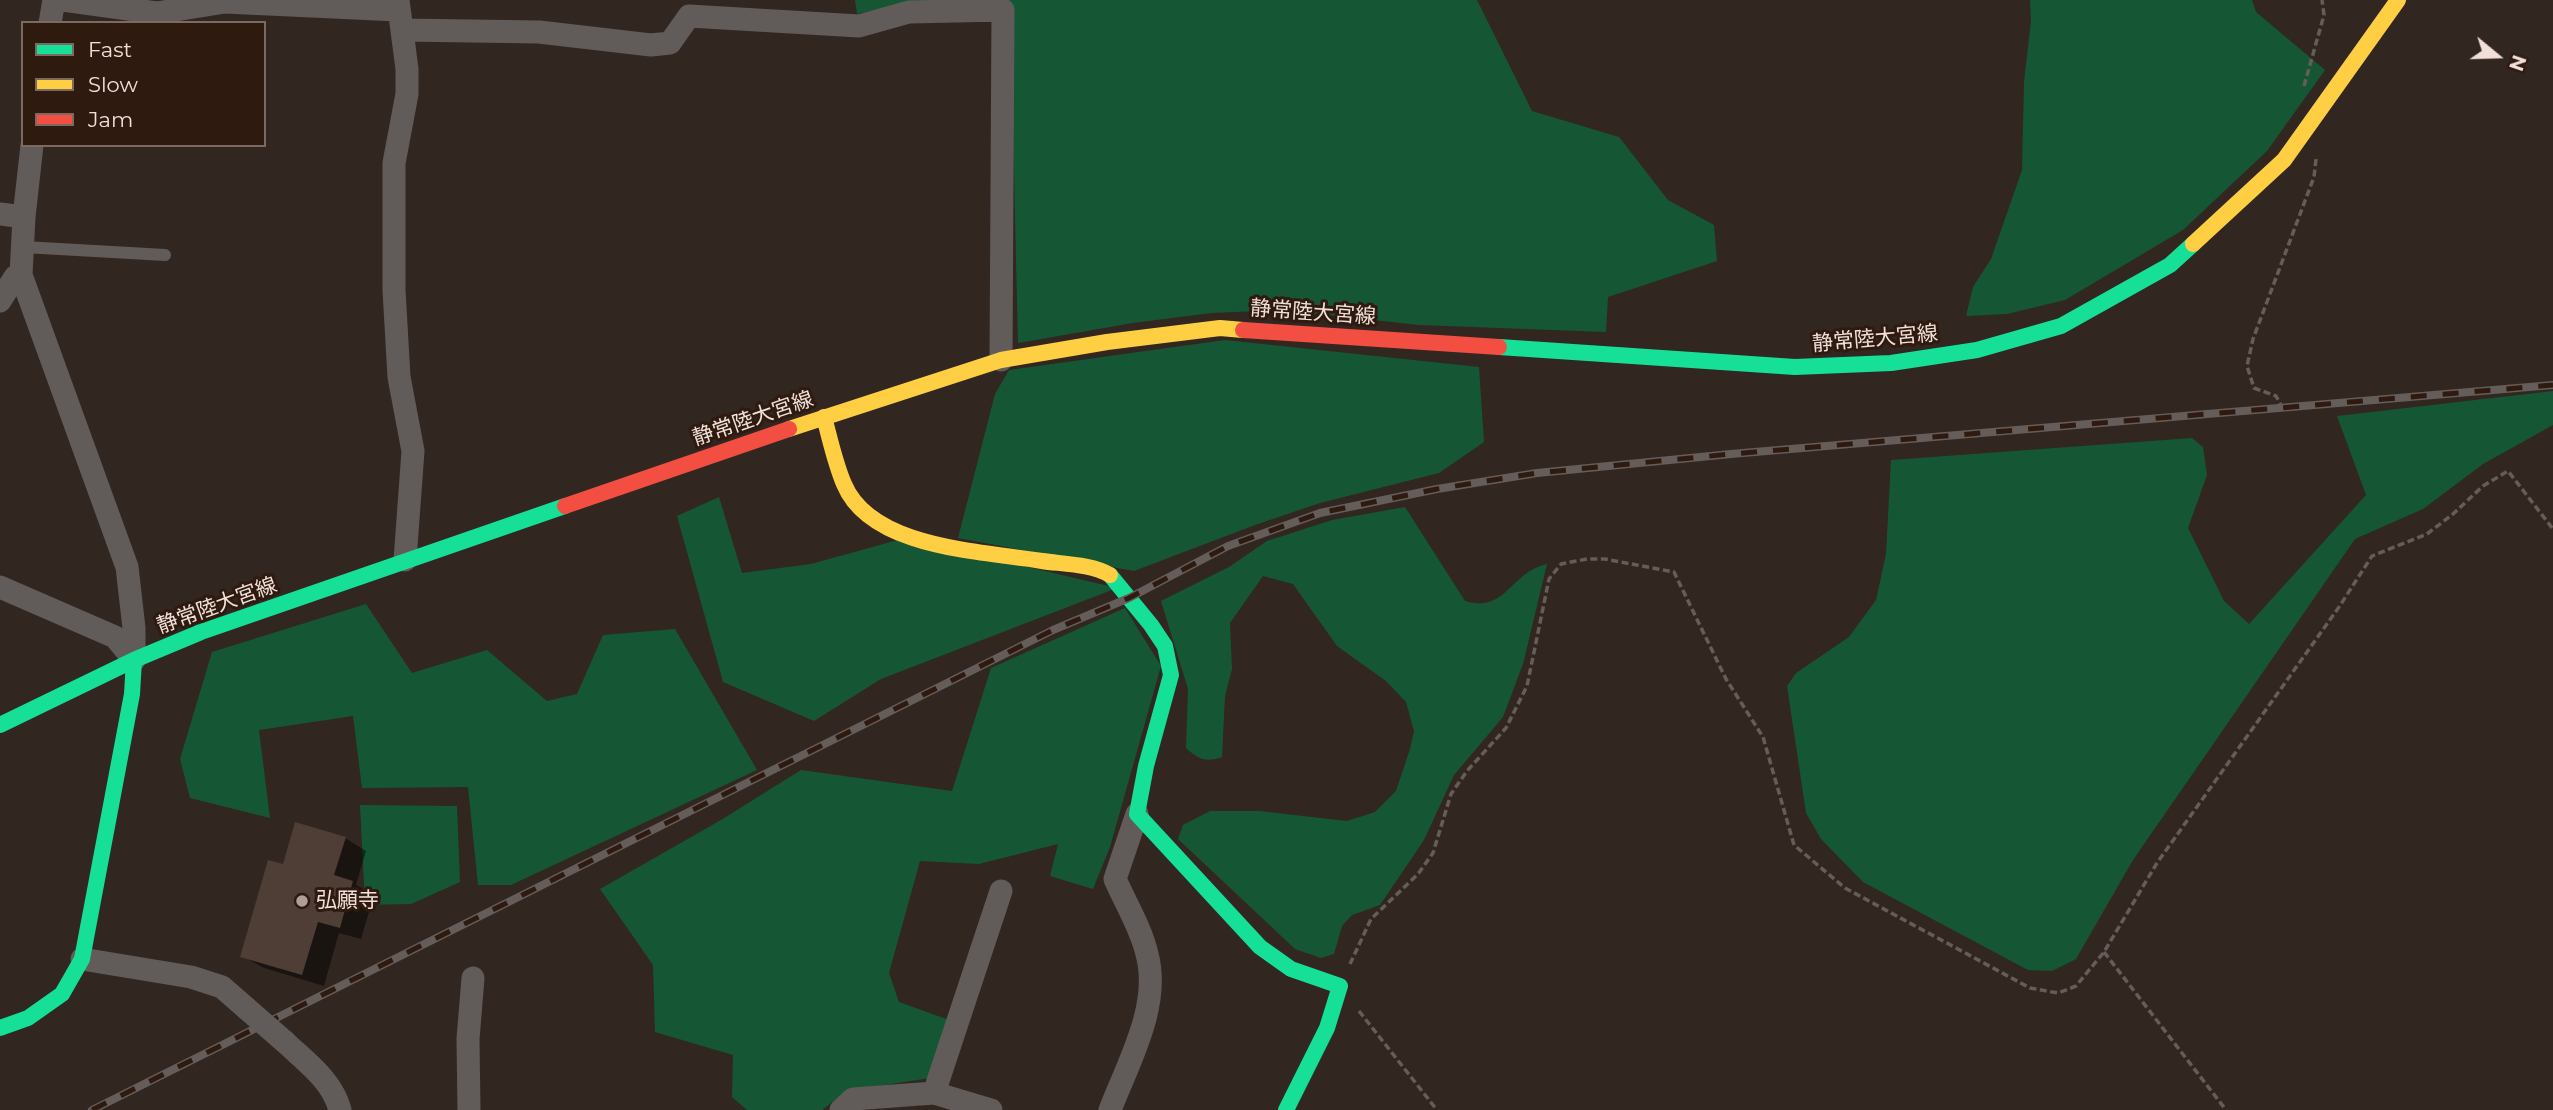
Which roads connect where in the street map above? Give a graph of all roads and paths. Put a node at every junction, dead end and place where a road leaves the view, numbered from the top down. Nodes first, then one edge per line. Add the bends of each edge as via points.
1 (54, 0) edge
2 (63, 0) edge
3 (2322, 0) edge
4 (2398, 0) edge
5 (399, 13) edge
6 (50, 21) edge
7 (2302, 94) dead end
8 (32, 147) edge
9 (2316, 150) dead end
10 (0, 214) edge
11 (24, 217) junction
12 (24, 247) junction
13 (165, 255) dead end
14 (22, 275) junction
15 (0, 301) edge
16 (1001, 360) junction
17 (2283, 409) dead end
18 (824, 417) junction
19 (2553, 529) edge
20 (405, 560) junction
21 (0, 587) edge
22 (134, 660) junction
23 (0, 725) edge
24 (1137, 814) junction
25 (1001, 891) dead end
26 (2104, 952) junction
27 (82, 959) junction
28 (473, 978) dead end
29 (1340, 986) junction
30 (0, 1028) edge
31 (934, 1093) junction
32 (340, 1110) edge
33 (468, 1110) edge
34 (841, 1110) edge
35 (991, 1110) edge
36 (1110, 1110) edge
37 (1286, 1110) edge
38 (1437, 1110) edge
39 (2226, 1110) edge

1 - 6 street
2 - 5 street via 157,13 225,2
3 - 7 path via 2324,15
4 - 16 main road, 静常陸大宮線 via 2284,160 2170,265 2061,326 1977,350 1891,363 1796,367 1220,328
5 - 16 street via 651,45 670,43 689,16 859,26 909,12 1003,10
5 - 20 street via 407,94 394,163 394,290 399,377 413,451
8 - 11 street
9 - 17 path via 2315,177 2247,366 2254,388 2276,396
10 - 11 street
11 - 12 street
12 - 13 lane
12 - 14 street
14 - 15 street via 15,277
14 - 22 street via 127,567
16 - 18 main road, 静常陸大宮線
18 - 20 main road, 静常陸大宮線
18 - 24 main road via 844,486 861,510 881,524 904,536 942,545 1108,573 1151,625 1165,646 1171,675
19 - 26 path via 2508,471 2483,486 2427,534 2372,556 2157,863
20 - 22 main road, 静常陸大宮線
21 - 22 street via 115,637
22 - 23 main road, 静常陸大宮線
22 - 27 main road via 132,694
24 - 29 main road via 1260,947 1291,969
24 - 36 street via 1115,879 1148,956 1150,995
25 - 31 street
26 - 29 path via 2076,986 2058,993 2030,988 1845,888 1794,845 1763,737 1726,679 1674,572 1587,559 1561,564 1549,579 1527,686 1506,729 1451,794 1433,853 1371,919
26 - 39 path
27 - 30 main road via 62,994 28,1018
27 - 32 street, bridge via 191,977 222,987 322,1076
28 - 33 street
29 - 37 main road via 1327,1028
29 - 38 path
31 - 34 street via 853,1099
31 - 35 street

